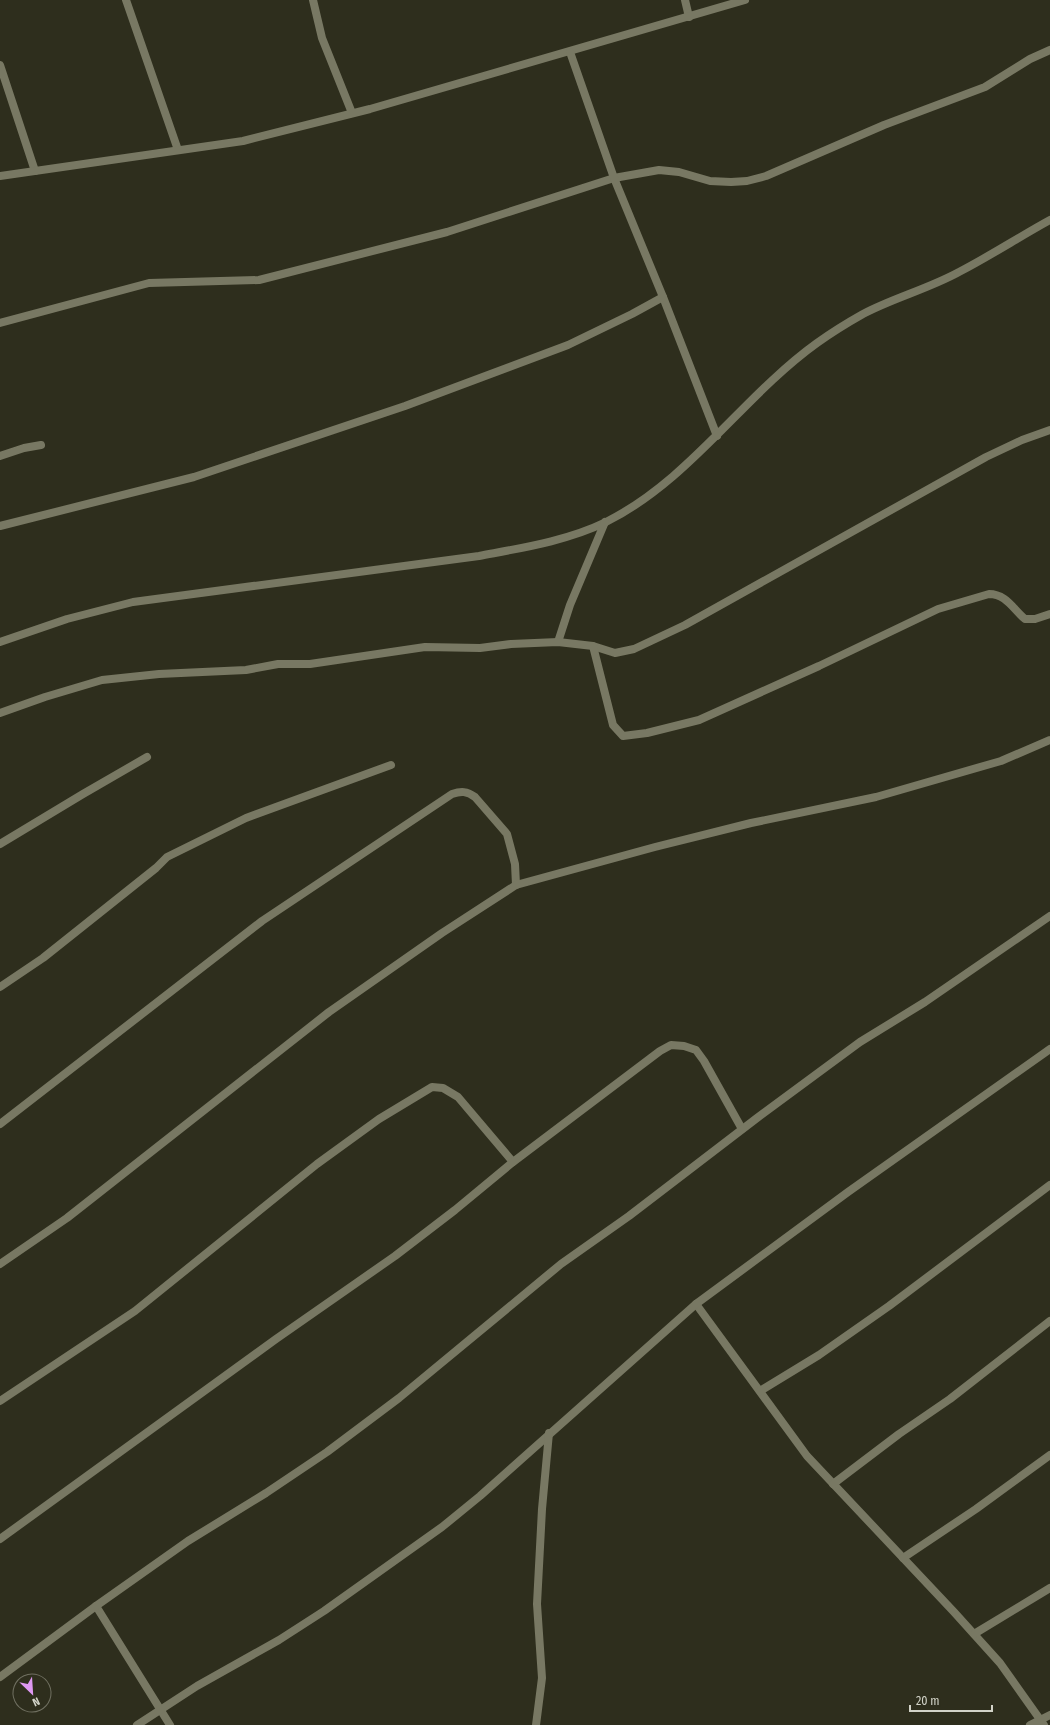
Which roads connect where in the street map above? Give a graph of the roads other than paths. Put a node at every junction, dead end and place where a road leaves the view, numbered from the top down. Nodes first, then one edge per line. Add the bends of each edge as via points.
1 (126, 0) edge
2 (313, 0) edge
3 (685, 0) edge
4 (745, 0) edge
5 (689, 17) junction
6 (1050, 50) edge
7 (570, 52) junction
8 (0, 65) edge
9 (352, 113) junction
10 (178, 150) junction
11 (35, 171) junction
12 (0, 176) edge
13 (614, 178) junction
14 (1050, 220) edge
15 (663, 297) junction
16 (0, 323) edge
17 (1050, 430) edge
18 (717, 436) junction
19 (41, 445) dead end
20 (0, 456) edge
21 (605, 522) junction
22 (0, 526) edge
23 (1050, 614) edge
24 (0, 642) edge
25 (558, 642) junction
26 (594, 646) junction
27 (0, 713) edge
28 (1050, 740) edge
29 (147, 757) dead end
30 (391, 765) dead end
31 (0, 844) edge
32 (516, 885) junction
33 (1050, 916) edge
34 (0, 987) edge
35 (1050, 1049) edge
36 (0, 1124) edge
37 (742, 1130) junction
38 (513, 1162) junction
39 (1050, 1185) edge
40 (0, 1264) edge
41 (696, 1304) junction
42 (1050, 1321) edge
43 (760, 1391) junction
44 (0, 1401) edge
45 (549, 1433) junction
46 (1050, 1455) edge
47 (833, 1484) junction
48 (0, 1539) edge
49 (903, 1558) junction
50 (1050, 1588) edge
51 (96, 1606) junction
52 (974, 1634) junction
53 (0, 1677) edge
54 (161, 1709) junction
55 (1050, 1715) edge
56 (1043, 1722) edge
57 (137, 1725) edge
58 (170, 1725) edge
59 (536, 1725) edge
60 (1030, 1725) edge

1 - 10 street
2 - 9 street via 322,38
3 - 5 street
4 - 5 street
5 - 7 street
6 - 13 street via 1030,59 985,87 884,124 766,176 717,182 680,172 659,170
7 - 9 street
7 - 13 street
8 - 11 street
9 - 10 street via 243,141
10 - 11 street
11 - 12 street
13 - 15 street
13 - 16 street via 447,232 259,280 150,283
14 - 18 street via 958,273 863,314 818,342 788,366
15 - 18 street
15 - 22 street via 568,345 405,406 194,477
17 - 26 street via 1022,440 967,467 685,625 634,649 616,653
18 - 21 street via 657,488
19 - 20 street
21 - 24 street via 569,536 479,556 133,602 67,619
21 - 25 street via 570,605
23 - 26 street via 1035,619 1025,618 1004,598 997,594 989,594 938,609 699,720 647,733 623,736 613,725
25 - 26 street
25 - 27 street via 480,648 424,647 310,664 278,664 246,670 159,674 102,680 45,696
28 - 32 street via 1001,761 876,797 751,823
29 - 31 street
30 - 34 street via 246,818 167,857 43,958
32 - 36 street via 516,864 507,834 470,793 462,791 452,794 262,921
32 - 40 street via 335,1008 67,1218
33 - 37 street via 925,1002 860,1042
35 - 41 street via 848,1192
37 - 38 street via 696,1050 671,1045
37 - 51 street via 561,1264 399,1398 327,1452 188,1541
38 - 44 street via 458,1097 443,1088 432,1087 379,1119 317,1164 135,1311
38 - 48 street via 395,1256
39 - 43 street via 889,1306 819,1355
41 - 43 street
41 - 45 street
42 - 47 street via 950,1399
43 - 47 street via 807,1456
45 - 54 street via 442,1527 324,1611 280,1640
45 - 59 street via 537,1604 542,1678
46 - 49 street
47 - 49 street
49 - 52 street
50 - 52 street
51 - 53 street
51 - 54 street
52 - 56 street via 1000,1662
54 - 57 street
54 - 58 street
55 - 56 street
56 - 60 street

